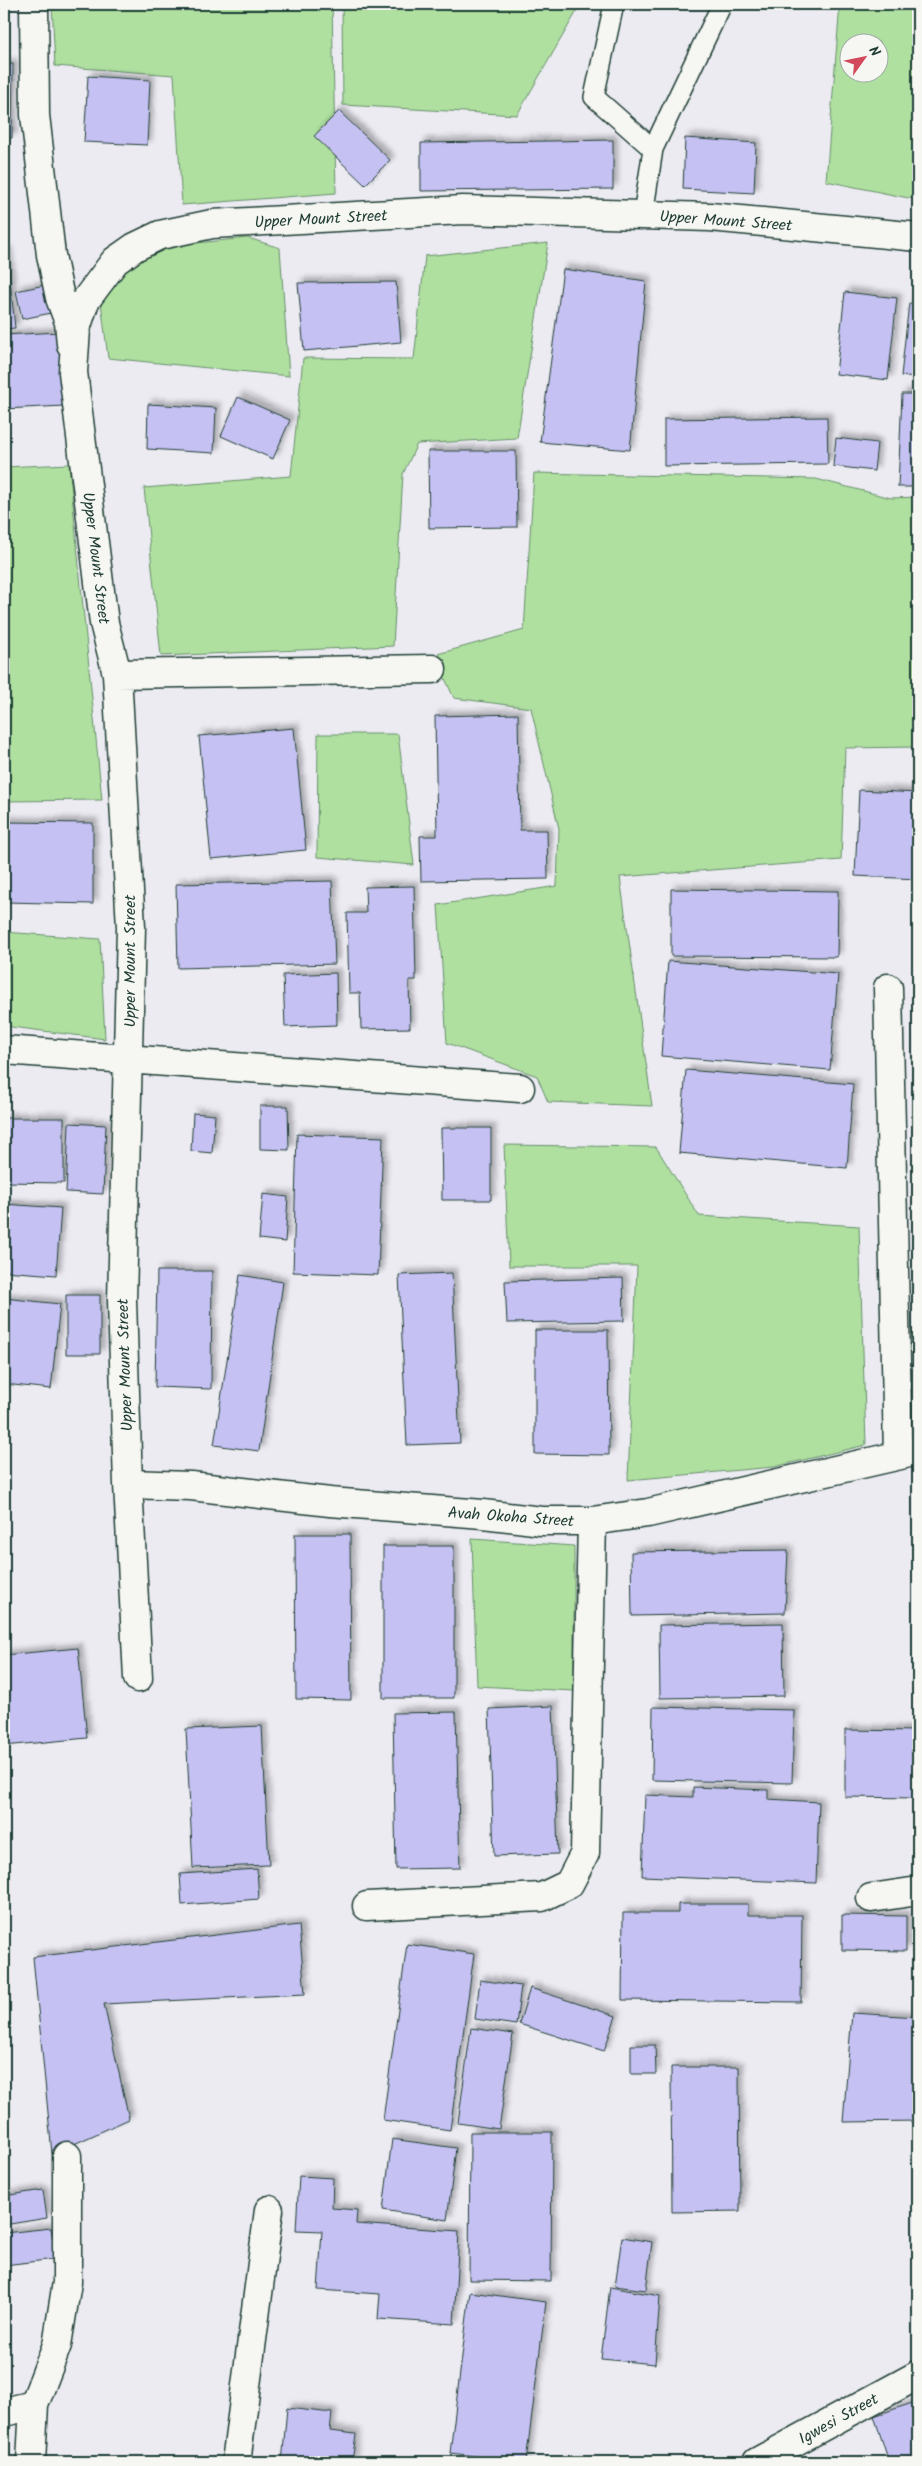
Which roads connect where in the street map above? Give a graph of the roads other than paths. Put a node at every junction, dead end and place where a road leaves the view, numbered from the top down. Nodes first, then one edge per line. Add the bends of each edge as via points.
1 (34, 4) edge
2 (614, 4) edge
3 (722, 4) edge
4 (653, 149) junction
5 (642, 215) junction
6 (918, 237) edge
7 (73, 372) junction
8 (432, 669) dead end
9 (116, 674) junction
10 (888, 988) dead end
11 (4, 1050) edge
12 (128, 1058) junction
13 (520, 1088) dead end
14 (908, 1453) edge
15 (128, 1484) junction
16 (592, 1521) junction
17 (138, 1678) dead end
18 (918, 1890) edge
19 (871, 1898) dead end
20 (367, 1906) dead end
21 (67, 2156) dead end
22 (269, 2210) dead end
23 (918, 2374) edge
24 (34, 2405) junction
25 (4, 2412) edge
26 (31, 2462) edge
27 (236, 2462) edge
28 (757, 2462) edge

1 - 7 street via 35,115 51,255 69,322
2 - 4 lane via 594,97
3 - 4 lane
4 - 5 lane
5 - 6 street, Upper Mount Street via 710,217
5 - 7 street, Upper Mount Street via 463,210 212,224 160,235 135,246 115,261 85,301 76,329
7 - 9 street, Upper Mount Street via 104,623
8 - 9 street
9 - 12 street, Upper Mount Street via 131,927
10 - 14 street
11 - 12 street
12 - 13 street
12 - 15 street, Upper Mount Street via 122,1301
14 - 16 street, Avah Okoha Street via 648,1513
15 - 16 street, Avah Okoha Street via 191,1486 542,1521
15 - 17 street, Upper Mount Street
16 - 20 street via 585,1853 569,1884 542,1897
18 - 19 street
21 - 24 street via 67,2282 57,2346
22 - 27 street
23 - 28 street, Igwesi Street
24 - 25 street
24 - 26 street

